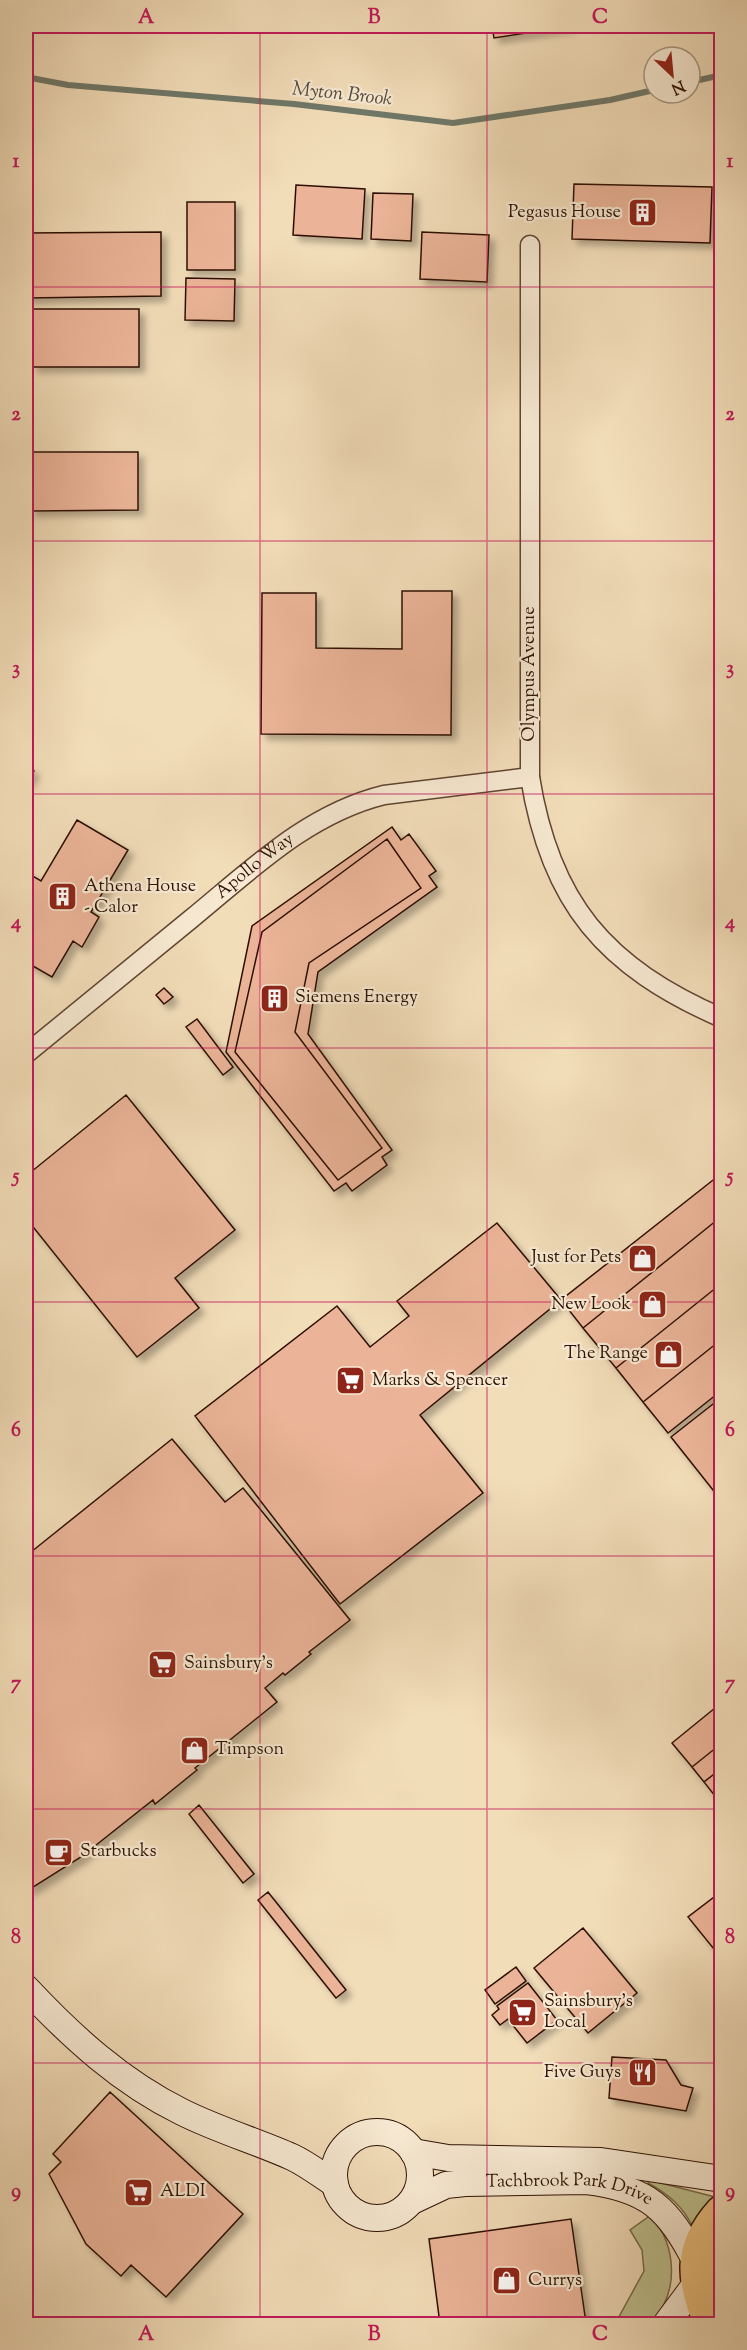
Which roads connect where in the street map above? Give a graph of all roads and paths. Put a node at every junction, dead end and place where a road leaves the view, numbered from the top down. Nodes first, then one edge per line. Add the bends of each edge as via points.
1 (530, 245) dead end
2 (530, 777) junction
3 (722, 1018) edge
4 (26, 1054) edge
5 (26, 1988) edge
6 (341, 2152) junction
7 (413, 2152) junction
8 (293, 2158) junction
9 (722, 2180) edge
10 (335, 2184) junction
11 (412, 2201) junction
12 (722, 2212) edge
13 (697, 2272) junction
14 (666, 2325) edge
15 (711, 2325) edge

1 - 2 street, Olympus Avenue
2 - 3 street, Olympus Avenue via 537,821 552,866 591,926 617,956 647,979
2 - 4 street, Apollo Way via 384,795 350,804 317,821 260,862
5 - 8 street, Tachbrook Park Drive via 67,2033 141,2088 224,2131
6 - 7 street, Tachbrook Park Drive via 355,2139 377,2133 398,2138
6 - 8 street, Tachbrook Park Drive
6 - 10 street
7 - 9 street, Tachbrook Park Drive via 448,2158 601,2161
7 - 11 street via 420,2180
8 - 10 street, Tachbrook Park Drive
10 - 11 street, Tachbrook Park Drive via 346,2205 368,2217 390,2216
11 - 13 street, Tachbrook Park Drive via 446,2185 465,2183 606,2183 625,2188 661,2208 677,2227
12 - 13 highway via 699,2245
13 - 14 street
13 - 15 highway

